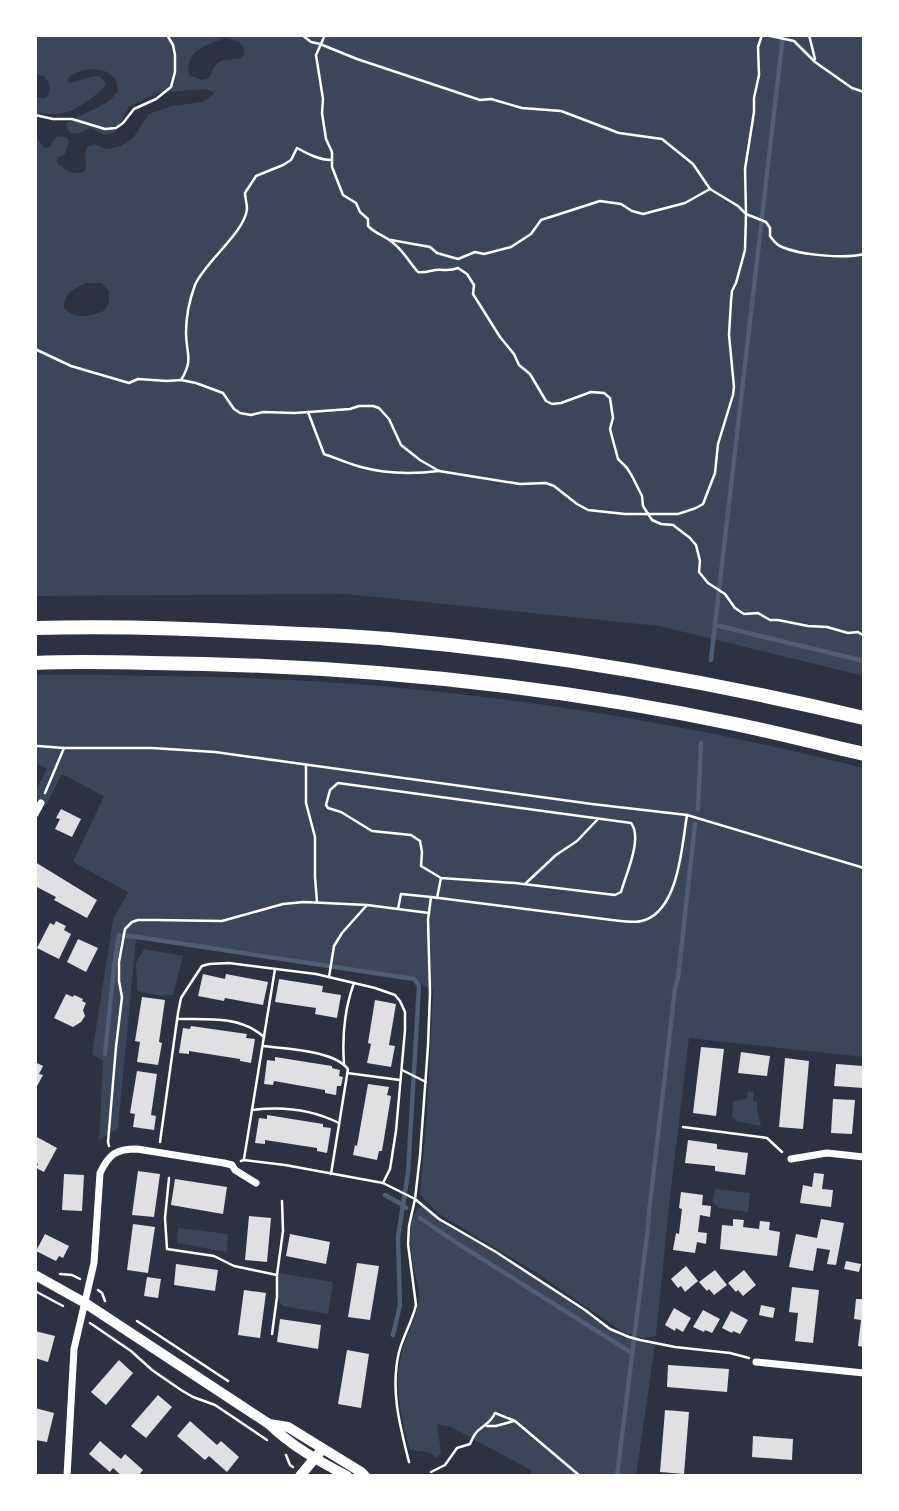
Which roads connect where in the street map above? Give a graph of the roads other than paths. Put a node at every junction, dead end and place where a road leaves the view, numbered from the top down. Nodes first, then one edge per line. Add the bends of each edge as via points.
1 (35, 628) edge
2 (35, 663) edge
3 (864, 718) edge
4 (864, 754) edge
5 (41, 803) road end
6 (35, 814) edge
7 (864, 1157) edge
8 (790, 1159) road end
9 (256, 1183) dead end
10 (35, 1275) edge
11 (85, 1303) junction
12 (756, 1362) road end
13 (864, 1373) edge
14 (269, 1424) junction
15 (322, 1449) junction
16 (315, 1458) junction
17 (67, 1476) edge
18 (300, 1476) edge
19 (346, 1476) edge
20 (365, 1476) edge

1 - 3 highway via 212,629 445,645 676,678
2 - 4 highway via 205,663 444,680 734,723
5 - 6 street
7 - 8 street via 827,1153
9 - 11 street via 232,1165 137,1149 112,1155 100,1173 94,1263
10 - 11 main road
11 - 14 main road
11 - 17 street via 74,1349
12 - 13 street
14 - 15 main road via 288,1427
14 - 16 main road
15 - 16 street
15 - 20 main road
16 - 18 street
16 - 19 main road

